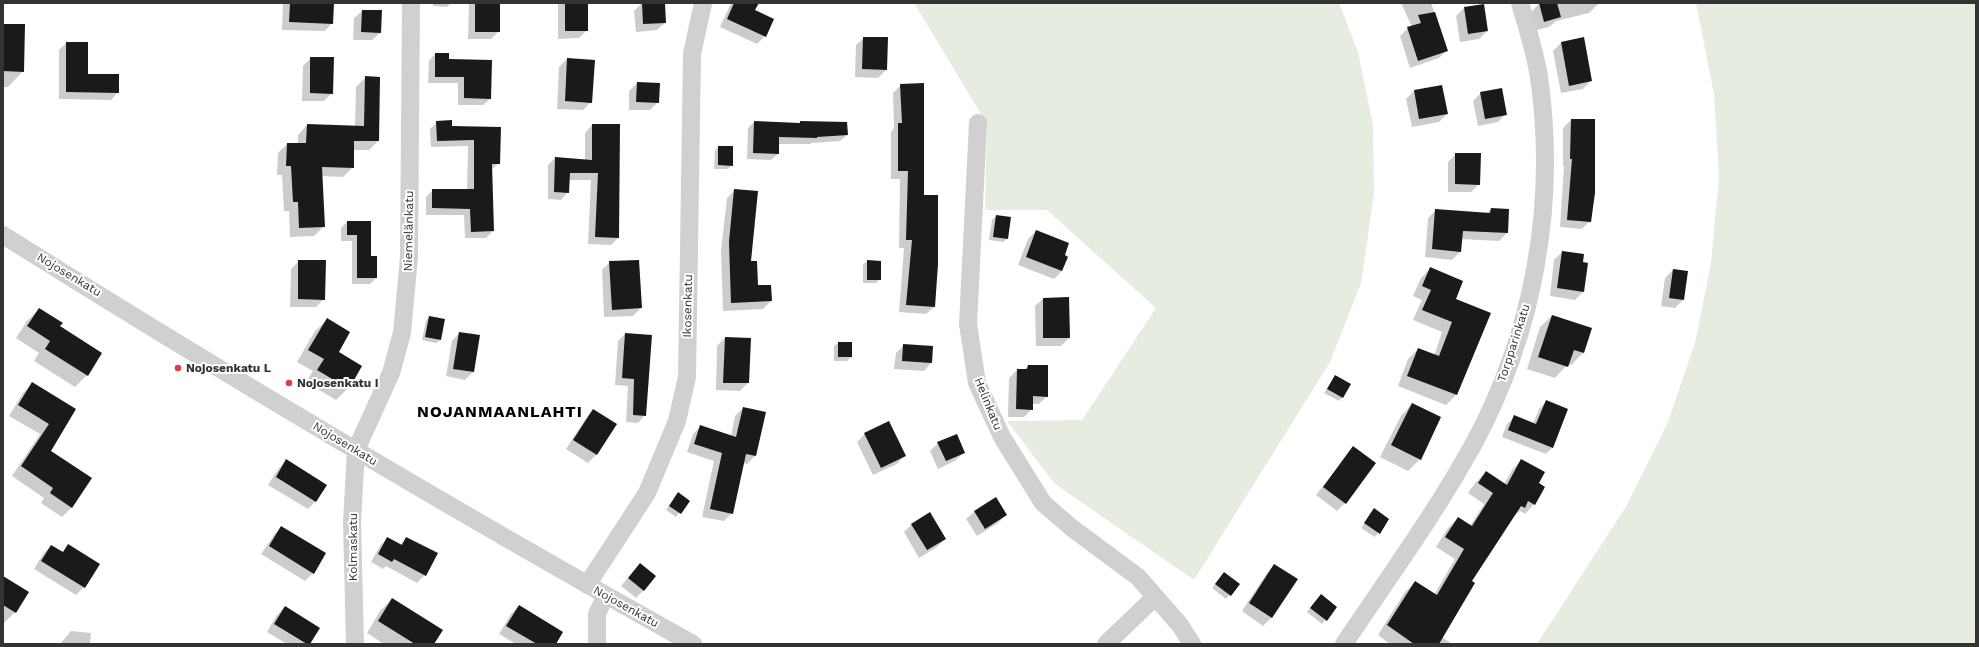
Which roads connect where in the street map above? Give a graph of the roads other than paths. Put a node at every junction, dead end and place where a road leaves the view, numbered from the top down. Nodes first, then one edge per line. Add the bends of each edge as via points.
1 (411, 3) edge
2 (703, 3) edge
3 (1520, 3) edge
4 (978, 123) dead end
5 (4, 238) edge
6 (356, 450) junction
7 (587, 585) junction
8 (606, 595) junction
9 (1155, 597) junction
10 (354, 644) edge
11 (597, 644) edge
12 (693, 644) edge
13 (1106, 644) edge
14 (1192, 644) edge
15 (1344, 644) edge

1 - 6 street, Niemelänkatu via 410,257 402,333 391,373
2 - 7 street, Ikosenkatu via 692,54 687,377 677,421 647,493
3 - 15 street, Torpparinkatu via 1539,76 1544,134 1545,191 1532,287 1517,341 1498,392 1474,444 1444,495
4 - 9 street, Helinkatu via 968,324 977,383 1002,437 1043,503 1138,577
5 - 6 street, Nojosenkatu
6 - 7 street, Nojosenkatu
6 - 10 street, Kolmaskatu via 352,522
7 - 8 street, Nojosenkatu
8 - 11 street via 597,614
8 - 12 street, Nojosenkatu
9 - 13 street
9 - 14 street, Helinkatu via 1180,625

